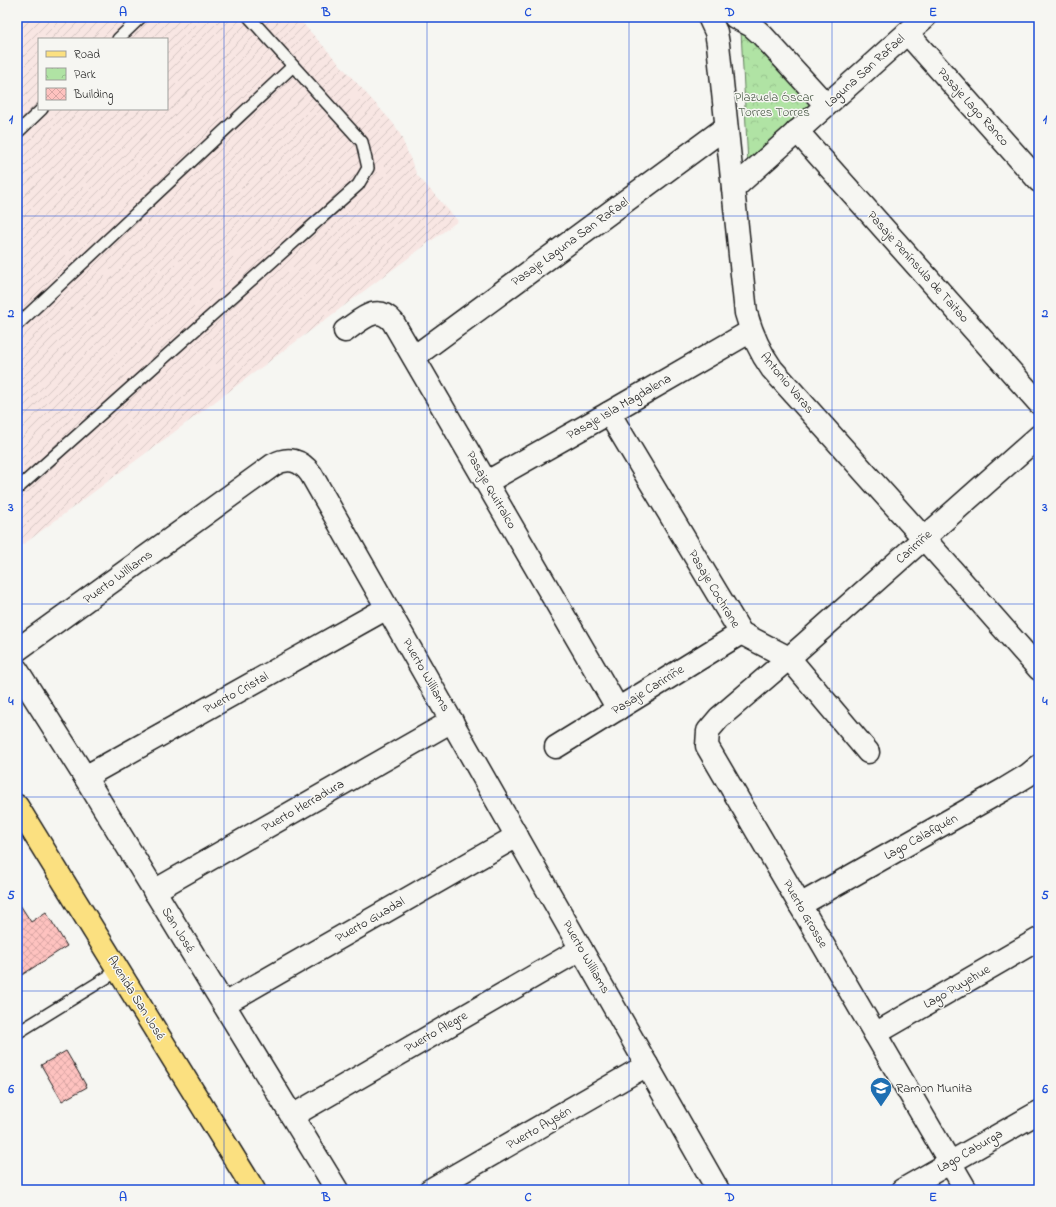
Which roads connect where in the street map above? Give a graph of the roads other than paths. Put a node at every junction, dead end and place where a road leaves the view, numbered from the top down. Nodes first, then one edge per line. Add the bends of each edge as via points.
1 (141, 17) edge
2 (249, 17) edge
3 (709, 17) edge
4 (735, 17) edge
5 (925, 17) edge
6 (907, 33) junction
7 (119, 38) edge
8 (293, 66) junction
9 (826, 105) junction
10 (41, 110) edge
11 (726, 127) junction
12 (797, 131) junction
13 (17, 133) edge
14 (1039, 181) edge
15 (733, 189) junction
16 (17, 325) edge
17 (750, 331) junction
18 (345, 332) dead end
19 (414, 357) junction
20 (1039, 403) edge
21 (609, 413) junction
22 (1039, 436) edge
23 (487, 482) junction
24 (17, 489) edge
25 (924, 538) junction
26 (387, 608) junction
27 (741, 633) junction
28 (17, 650) edge
29 (789, 658) junction
30 (1037, 662) edge
31 (17, 670) edge
32 (618, 709) junction
33 (452, 721) junction
34 (556, 747) dead end
35 (868, 752) dead end
36 (1039, 766) edge
37 (85, 777) junction
38 (17, 806) edge
39 (517, 836) junction
40 (154, 891) junction
41 (800, 905) junction
42 (1039, 939) edge
43 (581, 949) junction
44 (119, 970) junction
45 (224, 1004) junction
46 (17, 1033) edge
47 (875, 1034) junction
48 (647, 1065) junction
49 (1039, 1112) edge
50 (292, 1116) junction
51 (950, 1162) junction
52 (710, 1187) edge
53 (254, 1190) edge
54 (337, 1190) edge
55 (430, 1190) edge
56 (902, 1190) edge
57 (966, 1190) edge

1 - 7 lane
2 - 8 lane
3 - 11 street, Antonio Varas via 718,44
4 - 9 street via 762,35
5 - 6 street, Laguna San Rafael
6 - 9 street, Laguna San Rafael
6 - 14 street, Pasaje Lago Ranco
8 - 16 lane
8 - 24 lane via 362,142 368,168 358,185
9 - 12 street, Laguna San Rafael
10 - 13 lane
11 - 15 street, Antonio Varas
11 - 19 street, Pasaje Laguna San Rafael
12 - 15 street, Laguna San Rafael
12 - 20 street, Pasaje Península de Taitao
15 - 17 street, Antonio Varas
17 - 21 street, Pasaje Isla Magdalena
17 - 25 street, Antonio Varas via 759,351 772,369
18 - 19 street, Pasaje Quitralco via 368,315 382,313 389,316
19 - 23 street, Pasaje Quitralco
21 - 23 street, Pasaje Isla Magdalena
21 - 27 street, Pasaje Cochrane
22 - 25 street, Carirriñe
23 - 32 street, Pasaje Quitralco
25 - 29 street, Carirriñe
25 - 30 street, Antonio Varas
26 - 28 street, Puerto Williams via 311,474 302,463 287,460 273,465
26 - 33 street, Puerto Williams
26 - 37 street, Puerto Cristal
27 - 29 street, Pasaje Cochrane
27 - 32 street, Pasaje Carirriñe
29 - 35 street, Pasaje Cochrane
29 - 41 street, Puerto Grosse via 719,718 708,731 707,746
31 - 37 street, San José
32 - 34 street, Pasaje Carirriñe
33 - 39 street, Puerto Williams
33 - 40 street, Puerto Herradura
36 - 41 street, Lago Calafquén via 1005,789
37 - 40 street, San José
38 - 44 main road, Avenida San José
39 - 43 street, Puerto Williams
39 - 45 street, Puerto Guadal
40 - 45 street, San José
41 - 47 street, Puerto Grosse
42 - 47 street, Lago Puyehue
43 - 48 street, Puerto Williams
43 - 50 street, Puerto Alegre
44 - 46 lane
44 - 53 main road, Avenida San José
45 - 50 street, San José
47 - 51 street, Puerto Grosse
48 - 52 street, Puerto Williams
48 - 55 street, Puerto Aysén
49 - 51 street, Lago Caburga
50 - 54 street, San José
51 - 56 street, Lago Caburga
51 - 57 street, Puerto Grosse

